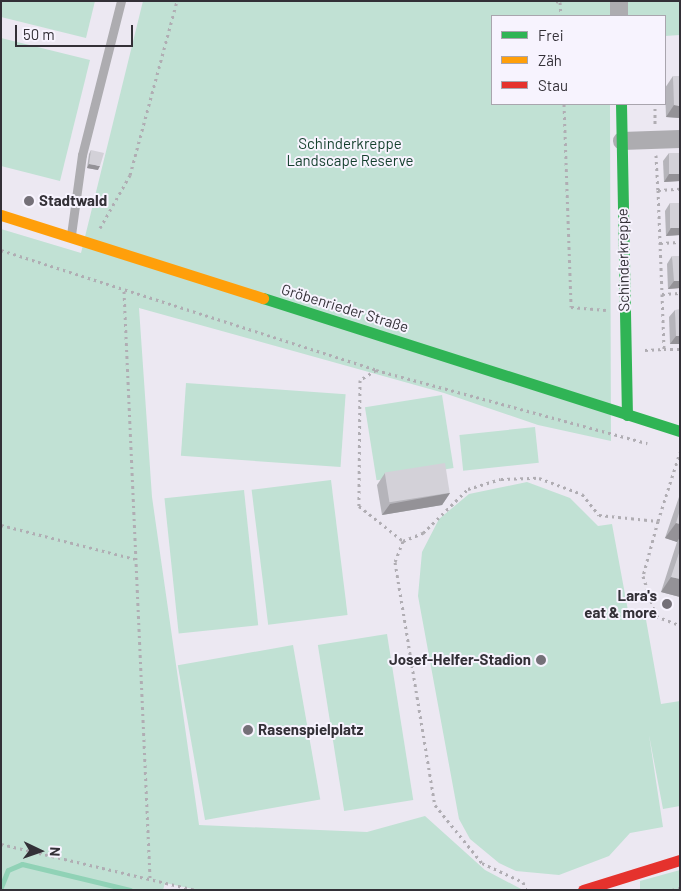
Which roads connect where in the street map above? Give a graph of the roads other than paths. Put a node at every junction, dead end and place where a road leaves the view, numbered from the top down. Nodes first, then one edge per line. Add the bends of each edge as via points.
1 (121, 1) edge
2 (619, 1) edge
3 (619, 15) edge
4 (624, 107) edge
5 (680, 139) edge
6 (622, 141) junction
7 (1, 215) edge
8 (70, 238) junction
9 (624, 325) junction
10 (640, 325) dead end
11 (625, 374) junction
12 (639, 374) dead end
13 (627, 415) junction
14 (680, 431) edge
15 (680, 860) edge
16 (583, 890) edge

1 - 8 lane via 82,155
2 - 3 street
4 - 6 street, Schinderkreppe
5 - 6 street
6 - 9 street, Schinderkreppe via 627,177 629,274
7 - 8 street, Gröbenrieder Straße
8 - 13 street, Gröbenrieder Straße
9 - 10 lane
9 - 11 street, Schinderkreppe
11 - 12 lane
11 - 13 street, Schinderkreppe
13 - 14 street, Gröbenrieder Straße
15 - 16 street

